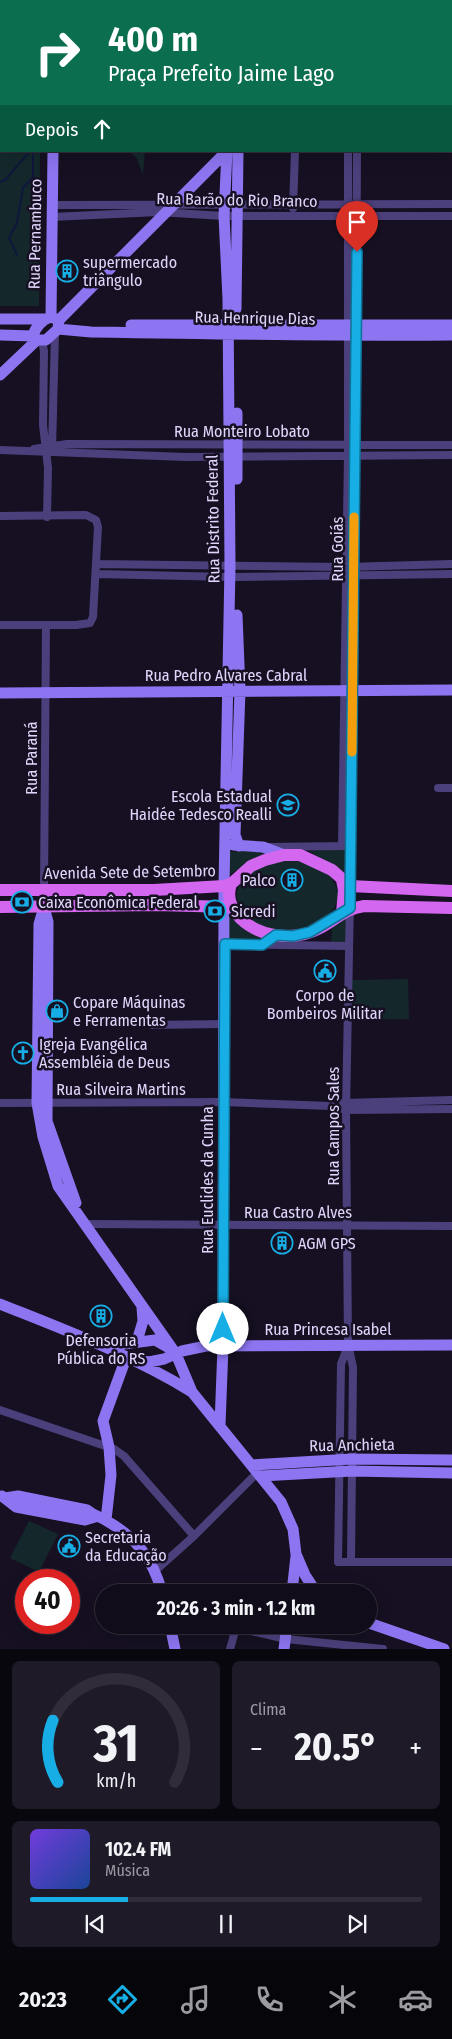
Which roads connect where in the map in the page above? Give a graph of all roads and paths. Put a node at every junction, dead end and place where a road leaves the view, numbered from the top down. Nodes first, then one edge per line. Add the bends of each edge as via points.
1 (53, 152) edge
2 (217, 152) edge
3 (226, 152) edge
4 (227, 152) edge
5 (238, 152) edge
6 (295, 152) edge
7 (348, 152) edge
8 (357, 152) edge
9 (238, 204) junction
10 (292, 204) junction
11 (435, 204) junction
12 (452, 204) edge
13 (100, 205) junction
14 (347, 205) junction
15 (357, 205) junction
16 (167, 208) junction
17 (224, 210) junction
18 (52, 211) junction
19 (294, 215) junction
20 (357, 215) junction
21 (101, 216) junction
22 (238, 216) junction
23 (348, 216) junction
24 (435, 216) junction
25 (452, 216) edge
26 (352, 271) junction
27 (0, 319) edge
28 (55, 322) junction
29 (452, 325) edge
30 (232, 329) junction
31 (351, 330) junction
32 (439, 330) junction
33 (0, 335) edge
34 (452, 335) edge
35 (37, 339) junction
36 (0, 375) edge
37 (452, 445) edge
38 (352, 446) junction
39 (49, 449) junction
40 (0, 450) edge
41 (233, 450) junction
42 (352, 455) junction
43 (452, 455) edge
44 (0, 516) edge
45 (47, 517) junction
46 (97, 564) junction
47 (452, 564) edge
48 (350, 566) junction
49 (233, 572) junction
50 (96, 574) junction
51 (452, 574) edge
52 (350, 576) junction
53 (0, 625) edge
54 (46, 626) junction
55 (235, 690) junction
56 (350, 690) junction
57 (452, 690) edge
58 (0, 693) edge
59 (45, 693) junction
60 (438, 788) dead end
61 (452, 788) edge
62 (234, 844) junction
63 (263, 846) junction
64 (346, 846) junction
65 (314, 847) junction
66 (288, 855) junction
67 (346, 883) junction
68 (228, 885) junction
69 (0, 890) edge
70 (44, 890) junction
71 (154, 890) junction
72 (452, 891) edge
73 (156, 905) junction
74 (227, 906) junction
75 (0, 907) edge
76 (44, 907) junction
77 (452, 908) edge
78 (346, 911) junction
79 (276, 935) junction
80 (293, 936) junction
81 (225, 944) junction
82 (262, 945) junction
83 (310, 946) junction
84 (349, 946) junction
85 (152, 1024) dead end
86 (224, 1024) junction
87 (452, 1100) edge
88 (0, 1102) edge
89 (223, 1102) junction
90 (42, 1103) junction
91 (414, 1105) junction
92 (346, 1106) junction
93 (452, 1108) edge
94 (85, 1224) junction
95 (346, 1225) junction
96 (224, 1226) junction
97 (452, 1226) edge
98 (0, 1304) edge
99 (142, 1307) junction
100 (137, 1341) junction
101 (98, 1344) junction
102 (348, 1344) junction
103 (452, 1345) edge
104 (223, 1346) junction
105 (176, 1354) junction
106 (126, 1358) junction
107 (192, 1392) junction
108 (341, 1405) junction
109 (351, 1405) junction
110 (0, 1410) edge
111 (220, 1426) junction
112 (109, 1447) junction
113 (431, 1460) junction
114 (452, 1460) edge
115 (346, 1466) junction
116 (257, 1471) junction
117 (431, 1473) junction
118 (452, 1473) edge
119 (2, 1497) edge
120 (100, 1519) junction
121 (194, 1536) junction
122 (296, 1554) junction
123 (351, 1562) junction
124 (452, 1562) edge
125 (156, 1570) junction
126 (160, 1584) edge
127 (293, 1584) edge
128 (311, 1584) edge
129 (377, 1626) edge
130 (172, 1634) edge
131 (234, 1634) edge
132 (254, 1634) edge
133 (285, 1644) edge
134 (175, 1649) edge
135 (230, 1649) edge
136 (383, 1649) edge
137 (444, 1649) edge

1 - 18 street, Rua Pernambuco
2 - 16 street
3 - 16 street
4 - 17 street, Rua Distrito Federal
5 - 9 street, Rua Distrito Federal
6 - 10 street
7 - 14 street, Rua Goiás
8 - 15 street, Rua Goiás
9 - 10 street, Rua Barão do Rio Branco
9 - 17 street, Rua Barão do Rio Branco
9 - 22 street, Rua Distrito Federal
10 - 14 street, Rua Barão do Rio Branco
10 - 19 street
11 - 12 street, Rua Barão do Rio Branco
11 - 15 street, Rua Barão do Rio Branco
11 - 24 street
13 - 16 street, Rua Barão do Rio Branco
13 - 18 street, Rua Barão do Rio Branco
13 - 21 street
14 - 15 street, Rua Barão do Rio Branco
14 - 23 street, Rua Goiás
15 - 20 street, Rua Goiás
16 - 17 street, Rua Barão do Rio Branco
16 - 17 street, Rua Barão do Rio Branco
16 - 21 street, Rua Barão do Rio Branco
16 - 28 street
17 - 22 street, Rua Barão do Rio Branco
17 - 30 street, Rua Distrito Federal
18 - 21 street, Rua Barão do Rio Branco
18 - 28 street, Rua Pernambuco
19 - 22 street, Rua Barão do Rio Branco
19 - 23 street, Rua Barão do Rio Branco
20 - 23 street, Rua Barão do Rio Branco
20 - 24 street, Rua Barão do Rio Branco
20 - 26 street, Rua Goiás
22 - 30 street, Rua Distrito Federal
23 - 26 street, Rua Goiás
24 - 25 street, Rua Barão do Rio Branco
26 - 31 street, Rua Goiás
27 - 28 street, Rua Henrique Dias
28 - 30 street, Rua Henrique Dias via 91,332
28 - 35 street
28 - 35 street via 34,332
28 - 39 street, Rua Pernambuco
29 - 32 street, Rua Henrique Dias
30 - 31 street, Rua Henrique Dias
30 - 41 street, Rua Distrito Federal
31 - 32 street, Rua Henrique Dias
31 - 38 street, Rua Goiás
32 - 34 street, Rua Henrique Dias
33 - 35 street
35 - 36 street
35 - 39 street, Rua Pernambuco via 44,352
37 - 38 street, Rua Monteiro Lobato
38 - 41 street, Rua Monteiro Lobato
38 - 42 street, Rua Goiás
39 - 40 street, Rua Monteiro Lobato
39 - 41 street, Rua Monteiro Lobato
39 - 41 street, Rua Monteiro Lobato via 185,457
39 - 45 street, Rua Pernambuco
41 - 42 street, Rua Monteiro Lobato
41 - 49 street, Rua Distrito Federal
42 - 43 street, Rua Monteiro Lobato
42 - 48 street, Rua Goiás
44 - 45 street
45 - 46 street via 86,515 96,520
46 - 49 street
46 - 50 street
47 - 48 street
48 - 49 street
48 - 52 street, Rua Goiás
49 - 50 street
49 - 52 street
49 - 55 street, Rua Distrito Federal
50 - 54 street via 90,622 85,625
51 - 52 street
52 - 56 street, Rua Goiás
53 - 54 street
54 - 59 street, Rua Paraná
55 - 56 street, Rua Pedro Alvares Cabral
55 - 59 street, Rua Pedro Alvares Cabral
55 - 62 street, Rua Distrito Federal
56 - 57 street, Rua Pedro Alvares Cabral
56 - 64 street, Rua Goiás
58 - 59 street, Rua Pedro Alvares Cabral
59 - 70 street, Rua Paraná
60 - 61 street
62 - 63 street
62 - 68 street, Rua Distrito Federal
63 - 65 street
63 - 66 street
64 - 65 street
64 - 67 street, Rua Goiás
65 - 66 street
66 - 67 main road via 300,855 321,863
66 - 68 main road, Avenida Sete de Setembro via 251,866
67 - 72 main road
67 - 78 main road
68 - 71 main road, Avenida Sete de Setembro
68 - 74 main road
69 - 70 main road, Avenida Sete de Setembro
70 - 71 main road, Avenida Sete de Setembro
70 - 76 street
71 - 73 main road
73 - 74 main road, Avenida Sete de Setembro
73 - 76 main road, Avenida Sete de Setembro
74 - 79 main road via 248,926
74 - 81 street, Rua Euclides da Cunha
75 - 76 main road, Avenida Sete de Setembro
76 - 90 street via 48,922
77 - 78 main road via 364,906
78 - 80 main road via 320,928
78 - 84 street, Rua Campos Sales
79 - 80 main road
79 - 82 street
80 - 83 street
81 - 82 street
81 - 86 street, Rua Euclides da Cunha
82 - 83 street
83 - 84 street
84 - 92 street, Rua Campos Sales
85 - 86 street
86 - 89 street, Rua Euclides da Cunha
87 - 91 street, Rua Silveira Martins
88 - 90 street, Rua Silveira Martins
89 - 90 street, Rua Silveira Martins
89 - 92 street, Rua Silveira Martins
89 - 96 street, Rua Euclides da Cunha
90 - 94 street via 67,1182
91 - 92 street, Rua Silveira Martins
91 - 93 street, Rua Silveira Martins
92 - 95 street, Rua Campos Sales
94 - 96 street, Rua Castro Alves
94 - 99 street
95 - 96 street, Rua Castro Alves
95 - 97 street, Rua Castro Alves
95 - 102 street, Rua Campos Sales
96 - 104 street, Rua Euclides da Cunha
98 - 101 street
99 - 100 street via 143,1320
99 - 105 street
100 - 101 street
100 - 105 street via 155,1340
101 - 106 street
102 - 103 street, Rua Princesa Isabel
102 - 104 street, Rua Princesa Isabel
102 - 108 street, Rua Campos Sales via 341,1364
102 - 109 street, Rua Campos Sales via 353,1367
104 - 105 street, Rua Princesa Isabel via 192,1348
104 - 111 street, Rua Euclides da Cunha
105 - 106 street, Rua Princesa Isabel via 149,1362
105 - 107 street
106 - 107 street
106 - 112 street via 102,1421
107 - 111 street
108 - 109 street
108 - 115 street, Rua Campos Sales
109 - 115 street, Rua Campos Sales
110 - 112 street
111 - 116 street
112 - 120 street via 111,1475
112 - 121 street via 124,1456
113 - 114 street, Rua Anchieta
113 - 115 street, Rua Anchieta
113 - 117 street
115 - 116 street, Rua Anchieta
115 - 117 street, Rua Anchieta
115 - 123 street, Rua Campos Sales
115 - 123 street, Rua Campos Sales via 338,1562
116 - 121 street
116 - 122 street via 287,1513
117 - 118 street, Rua Anchieta
119 - 120 street via 16,1507 86,1520
120 - 125 street via 136,1543
121 - 125 street
122 - 127 street
122 - 128 street
123 - 124 street
125 - 126 street
129 - 137 street
130 - 134 street
131 - 135 street
132 - 133 street
133 - 136 street

